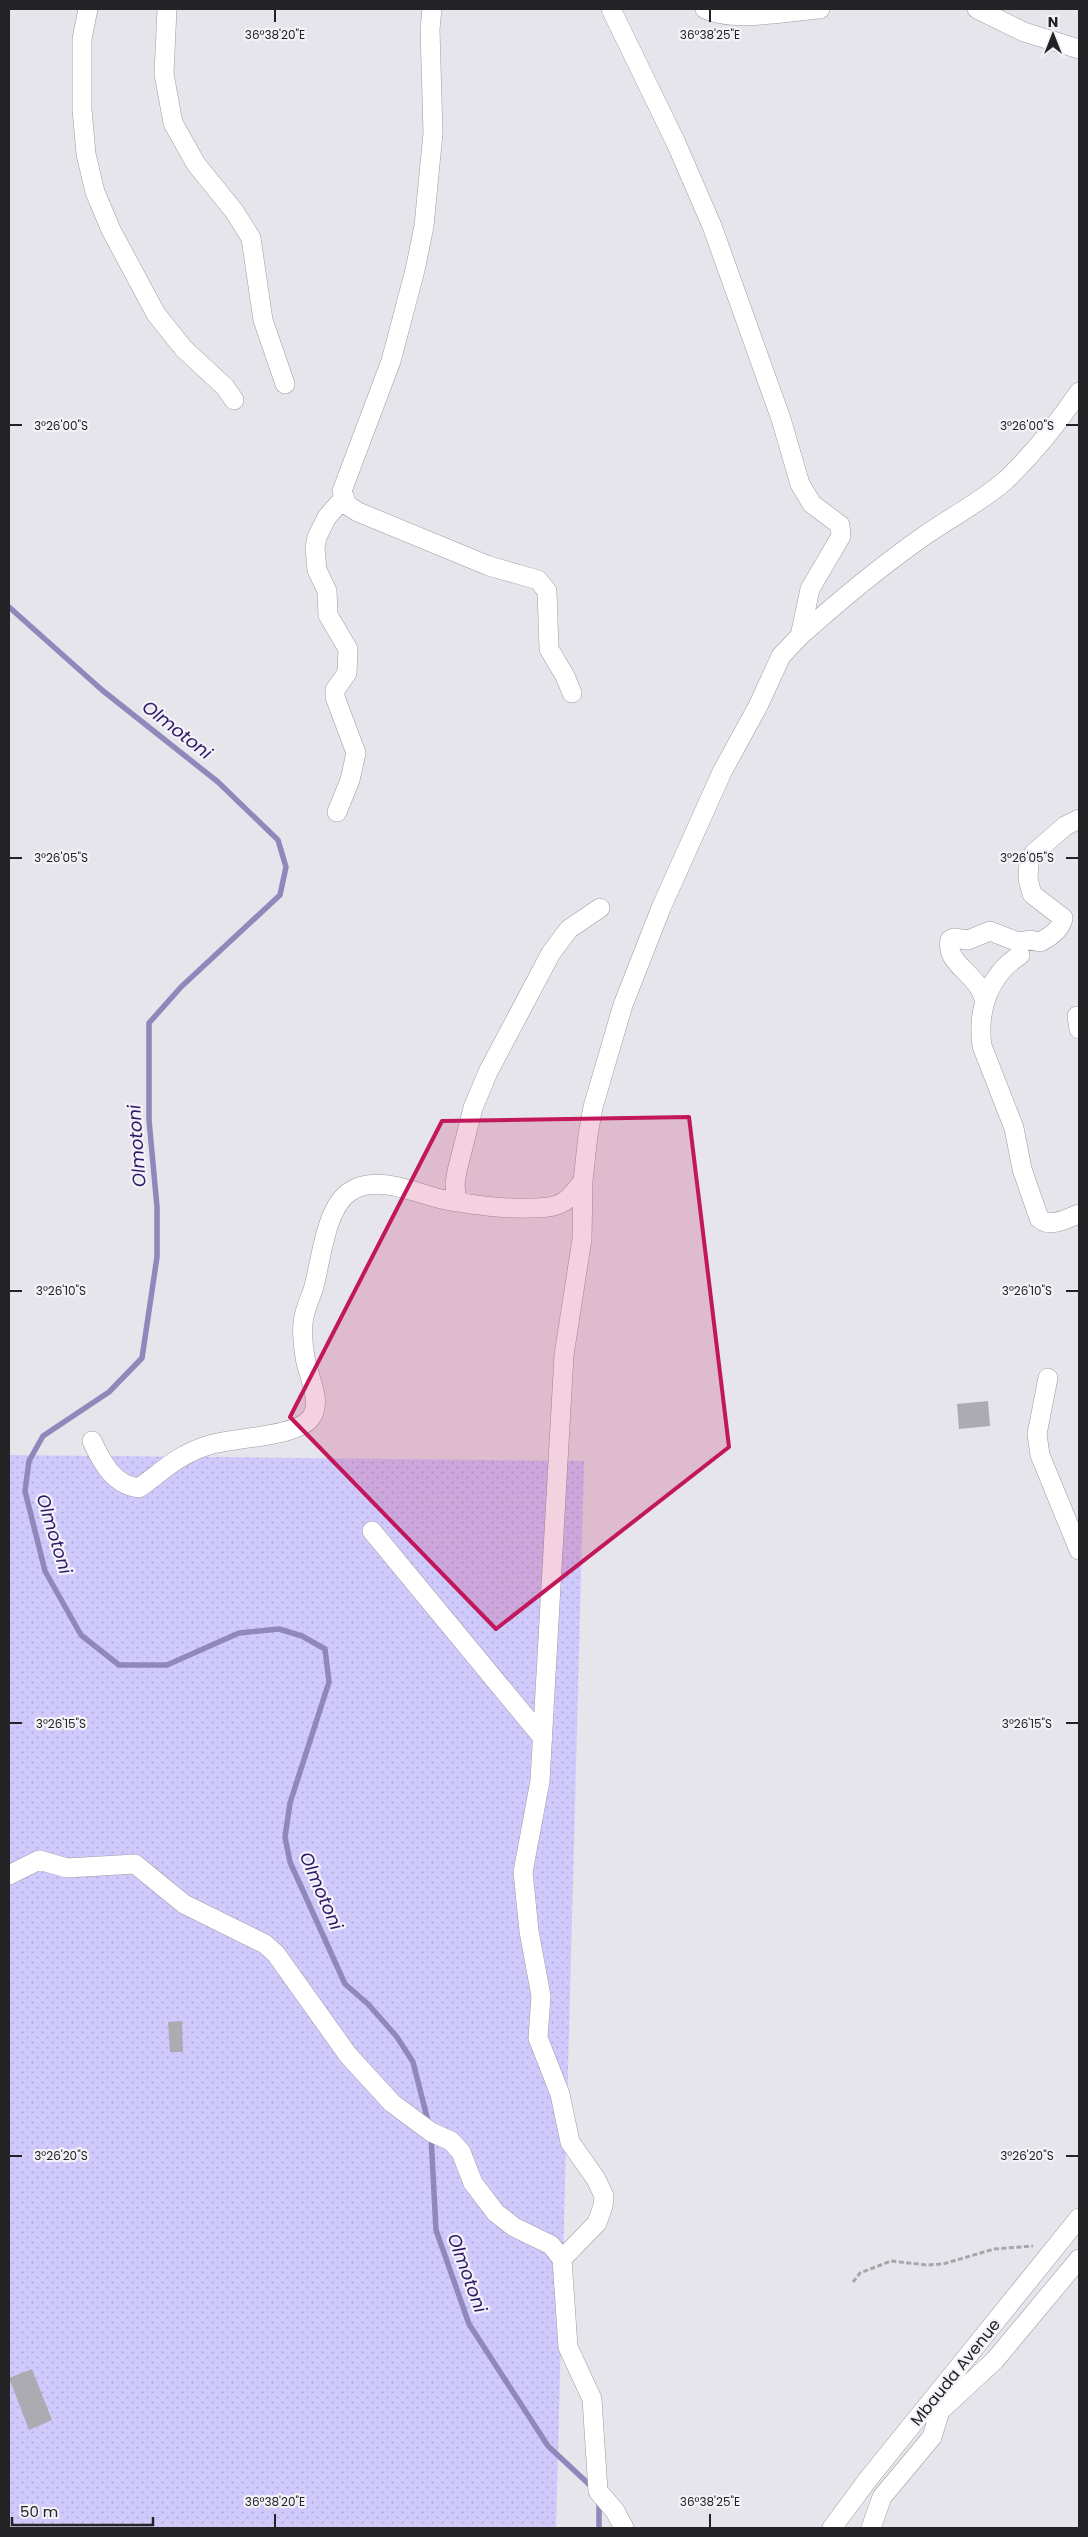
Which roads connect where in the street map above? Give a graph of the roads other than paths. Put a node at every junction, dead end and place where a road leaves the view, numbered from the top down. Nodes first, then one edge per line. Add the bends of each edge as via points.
1 (88, 9) edge
2 (167, 9) edge
3 (611, 9) edge
4 (705, 9) edge
5 (820, 9) edge
6 (977, 9) edge
7 (428, 10) edge
8 (1079, 49) edge
9 (284, 384) dead end
10 (1079, 392) edge
11 (234, 400) dead end
12 (343, 499) junction
13 (800, 636) junction
14 (572, 693) dead end
15 (336, 812) dead end
16 (1079, 819) edge
17 (600, 908) dead end
18 (1020, 955) dead end
19 (984, 999) junction
20 (583, 1181) junction
21 (457, 1202) junction
22 (1079, 1214) edge
23 (1048, 1378) dead end
24 (92, 1441) dead end
25 (372, 1531) dead end
26 (1079, 1550) edge
27 (543, 1738) junction
28 (9, 1875) edge
29 (1079, 2218) edge
30 (1079, 2258) edge
31 (562, 2259) junction
32 (624, 2528) edge
33 (832, 2528) edge
34 (871, 2528) edge

1 - 11 street via 82,39 82,109 86,154 95,192 111,230 156,314 184,349 225,387
2 - 9 street via 164,74 173,124 196,164 251,238 263,320
3 - 13 street via 712,226 778,409 800,484 812,504 840,525 841,536 810,589
4 - 5 street via 713,13 748,14
6 - 8 street via 1024,32
7 - 12 street via 433,133 424,226 391,361 342,491
10 - 13 street via 1005,480 923,537
12 - 14 street via 358,512 420,538 489,566 538,580 546,591 549,649
12 - 15 street via 327,517 315,548 317,570 327,591 328,615 348,649 347,673 335,690 335,696 356,753 350,780
13 - 20 street via 781,656 722,772 661,908 623,1005 592,1107
16 - 19 street via 1064,826 1029,861 1028,879 1032,894 1063,918 1056,932 1040,942 1018,942 990,931 968,940 950,940 952,958 978,983
17 - 21 street via 569,929 551,953 488,1072 473,1108 457,1171
18 - 19 street via 1004,967
19 - 22 street via 982,1046 1014,1128 1022,1169 1039,1218 1051,1223
20 - 21 street via 567,1200 552,1206 516,1209
20 - 27 street via 582,1239 564,1355
21 - 24 street via 382,1185 353,1189 339,1201 332,1215 304,1313 302,1336 315,1403 314,1413 304,1424 272,1434 226,1440 200,1448 164,1466 139,1488 119,1482
23 - 26 street via 1037,1434 1040,1455
25 - 27 street
27 - 31 street via 536,1812 523,1872 529,1931 541,1996 538,2038 560,2094 570,2142 596,2178 604,2196 597,2223
28 - 31 street via 39,1860 67,1868 135,1864 184,1904 265,1944 276,1954 348,2055 392,2103 431,2132 451,2140 461,2152 473,2183 496,2214 551,2245
29 - 33 street, Mbauda Avenue
30 - 34 street via 995,2360 940,2411 928,2442 882,2497
31 - 32 street via 568,2347 592,2399 598,2491

